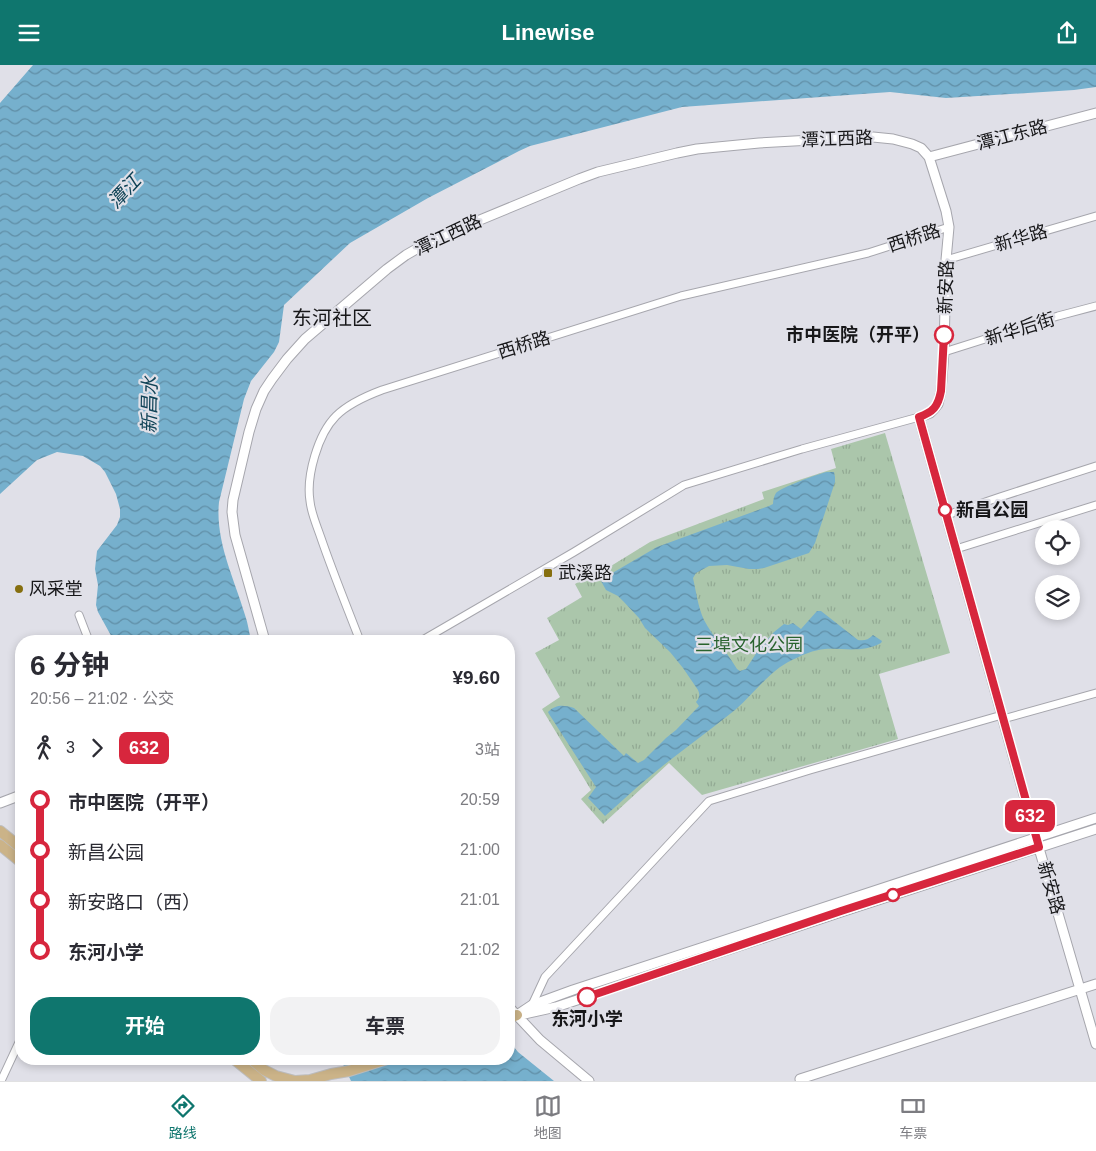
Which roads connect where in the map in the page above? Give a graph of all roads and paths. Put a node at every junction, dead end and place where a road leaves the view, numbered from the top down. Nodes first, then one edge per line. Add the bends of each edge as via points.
1 (1096, 113) edge
2 (912, 144) junction
3 (958, 149) junction
4 (929, 157) junction
5 (1096, 216) edge
6 (949, 227) junction
7 (946, 259) junction
8 (1096, 306) edge
9 (944, 352) junction
10 (919, 417) junction
11 (1096, 466) edge
12 (1096, 505) edge
13 (947, 515) junction
14 (956, 549) junction
15 (79, 615) dead end
16 (87, 635) edge
17 (264, 635) edge
18 (358, 635) edge
19 (430, 635) edge
20 (1096, 693) edge
21 (1003, 717) junction
22 (15, 797) edge
23 (0, 803) edge
24 (1096, 819) edge
25 (1096, 829) edge
26 (0, 831) edge
27 (15, 843) edge
28 (1038, 843) junction
29 (0, 845) edge
30 (15, 857) edge
31 (1096, 984) edge
32 (1080, 988) junction
33 (532, 1005) junction
34 (515, 1016) edge
35 (515, 1017) edge
36 (515, 1019) edge
37 (1096, 1044) edge
38 (15, 1050) edge
39 (241, 1065) edge
40 (259, 1065) edge
41 (372, 1065) edge
42 (345, 1077) edge
43 (800, 1079) dead end
44 (0, 1081) edge
45 (261, 1081) edge
46 (590, 1081) edge

1 - 3 street, 潭江东路
2 - 3 street via 936,150
2 - 4 street, 潭江西路 via 922,148
2 - 17 street, 潭江西路 via 883,138 848,138 759,143 677,153 578,179 434,239 401,258 305,339 272,379 256,409 232,512 235,535
3 - 4 street, 潭江东路
4 - 6 street, 新安路
5 - 7 street, 新华路
6 - 7 street, 新安路
6 - 18 street, 西桥路 via 868,253 681,296 382,390 343,410 335,417 319,445 312,465 309,494 327,557
7 - 9 street, 新安路
8 - 9 street, 新华后街
9 - 10 street, 新安路 via 940,399 930,413
10 - 13 street, 新安路
10 - 19 street via 684,485
11 - 13 street
12 - 14 street
13 - 14 street, 新安路
14 - 21 street, 新安路
15 - 16 street
20 - 21 street
21 - 28 street, 新安路
21 - 33 street via 709,801 545,977
22 - 23 street
24 - 28 street
25 - 28 street
26 - 27 main road
28 - 32 street, 新安路
28 - 33 street via 720,941
28 - 35 street via 556,1007
29 - 30 main road
31 - 32 street
32 - 37 street, 新安路
32 - 43 street
33 - 34 street
36 - 46 street
38 - 44 street
39 - 45 main road
40 - 42 main road via 288,1080 310,1080 331,1074
41 - 42 main road

